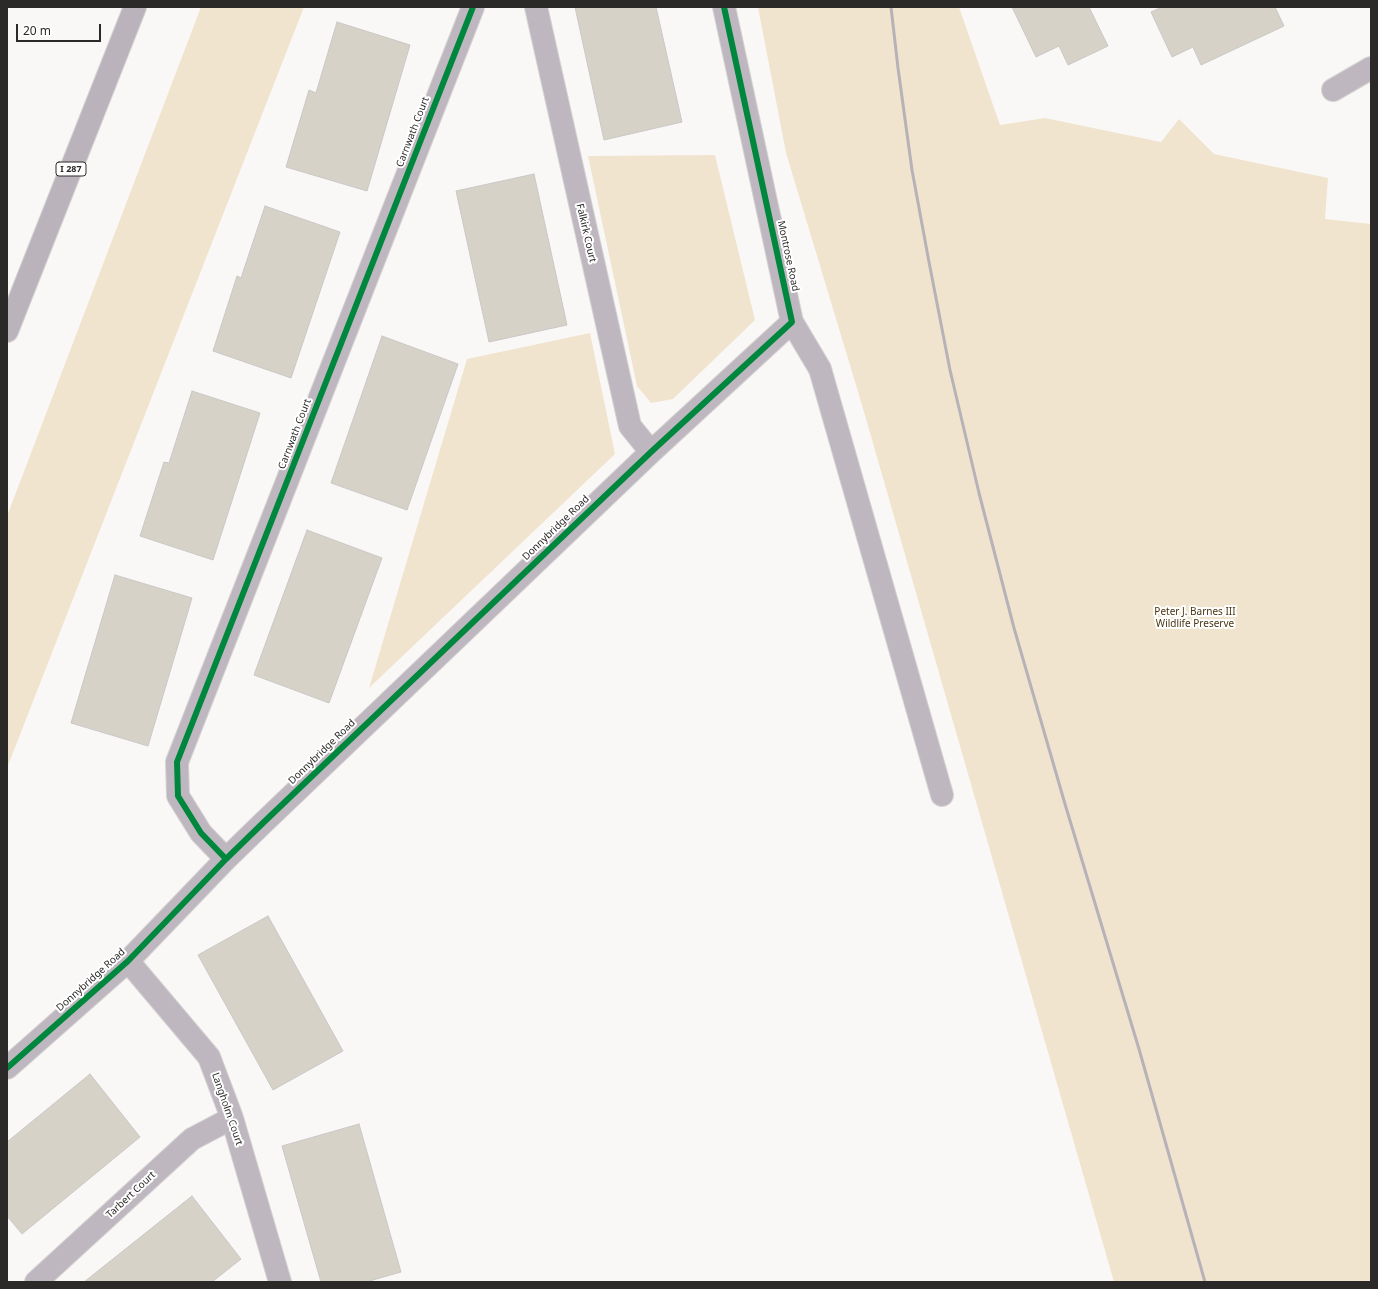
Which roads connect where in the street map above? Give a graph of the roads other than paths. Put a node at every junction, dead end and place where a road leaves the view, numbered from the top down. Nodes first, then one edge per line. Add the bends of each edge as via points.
1 (135, 7) edge
2 (473, 7) edge
3 (536, 7) edge
4 (724, 7) edge
5 (1371, 68) edge
6 (1333, 90) dead end
7 (792, 322) junction
8 (7, 331) edge
9 (651, 452) junction
10 (942, 795) dead end
11 (226, 859) junction
12 (128, 961) junction
13 (7, 1068) edge
14 (232, 1118) junction
15 (36, 1282) edge
16 (280, 1282) edge

1 - 8 highway, I 287
2 - 11 street, Carnwath Court via 177,762 178,796 201,833
3 - 9 street, Falkirk Court via 630,426
4 - 7 street, Montrose Road
5 - 6 street
7 - 9 street
7 - 10 street, Montrose Road via 820,369
9 - 11 street, Donnybridge Road
11 - 12 street, Donnybridge Road
12 - 13 street, Donnybridge Road
12 - 14 street, Langholm Court via 209,1057
14 - 15 street, Tarbert Court via 192,1139
14 - 16 street, Langholm Court

